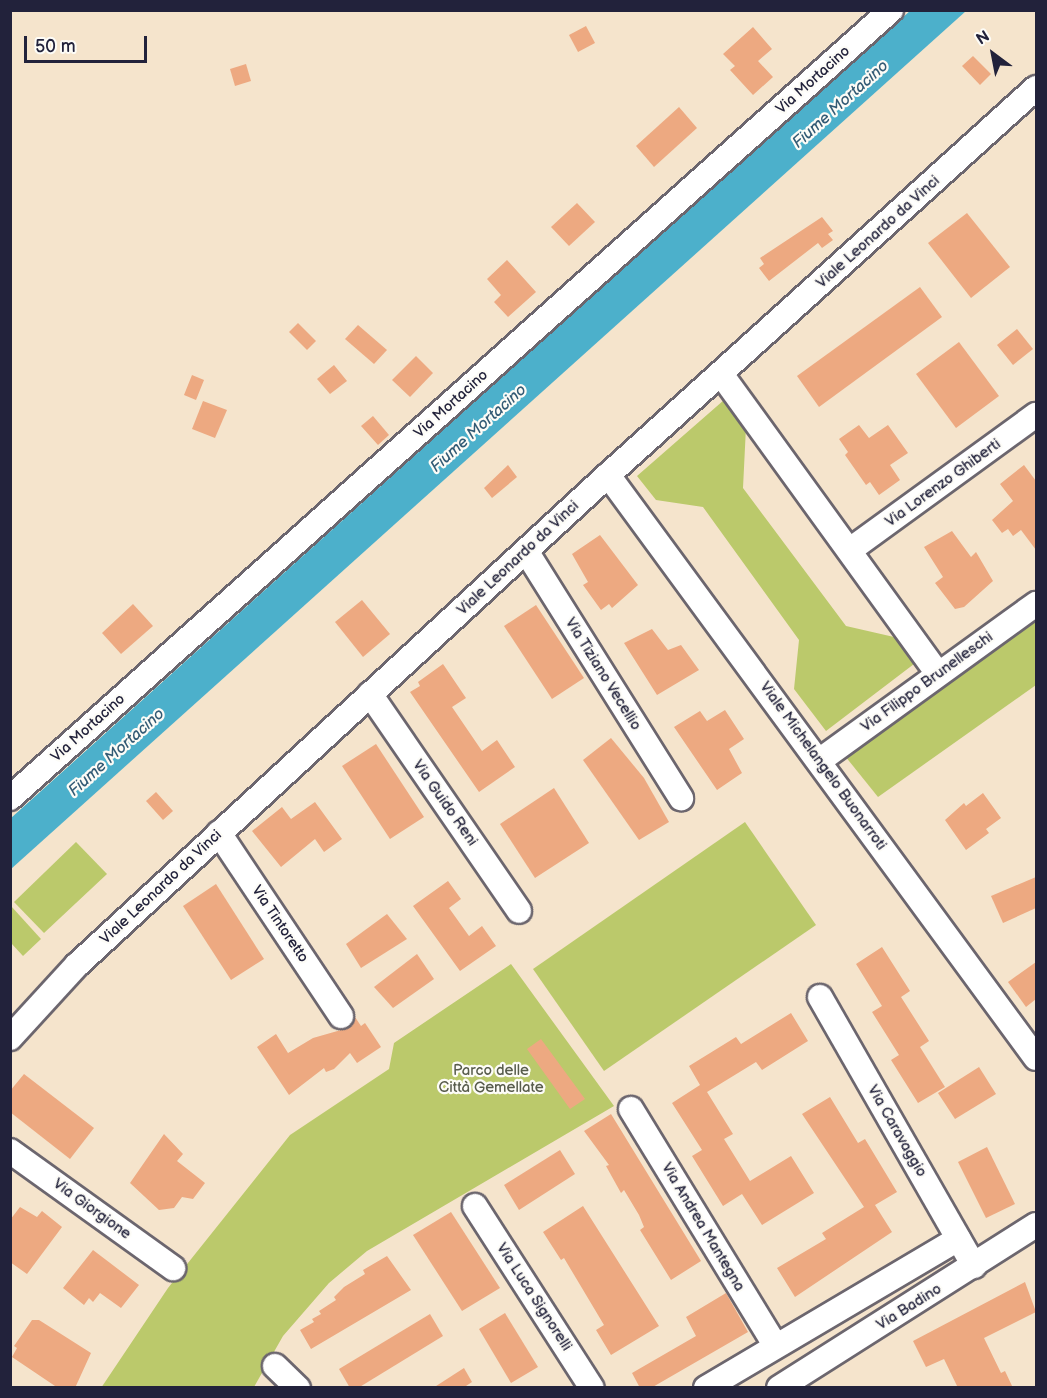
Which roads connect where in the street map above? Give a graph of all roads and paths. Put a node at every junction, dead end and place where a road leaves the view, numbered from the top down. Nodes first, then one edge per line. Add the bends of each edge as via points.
1 (891, 10) edge
2 (1036, 88) edge
3 (721, 374) junction
4 (1036, 415) edge
5 (608, 475) junction
6 (850, 550) junction
7 (525, 551) junction
8 (1036, 604) edge
9 (938, 674) junction
10 (370, 694) junction
11 (819, 761) junction
12 (10, 798) edge
13 (681, 798) dead end
14 (219, 833) junction
15 (519, 911) dead end
16 (820, 997) dead end
17 (340, 1016) dead end
18 (10, 1038) edge
19 (1036, 1058) edge
20 (631, 1109) dead end
21 (10, 1151) edge
22 (475, 1206) dead end
23 (1036, 1225) edge
24 (958, 1239) junction
25 (974, 1266) junction
26 (173, 1268) dead end
27 (776, 1345) junction
28 (275, 1366) dead end
29 (298, 1388) edge
30 (592, 1388) edge
31 (706, 1388) edge
32 (779, 1388) edge

1 - 12 street, Via Mortacino
2 - 3 street, Viale Leonardo da Vinci
3 - 5 street, Viale Leonardo da Vinci
3 - 6 street
4 - 6 street, Via Lorenzo Ghiberti
5 - 7 street, Viale Leonardo da Vinci
5 - 11 street, Viale Michelangelo Buonarroti
6 - 9 street
7 - 10 street, Viale Leonardo da Vinci
7 - 13 street, Via Tiziano Vecellio
8 - 9 street, Via Filippo Brunelleschi
9 - 11 street, Via Filippo Brunelleschi
10 - 14 street, Viale Leonardo da Vinci
10 - 15 street, Via Guido Reni
11 - 19 street, Viale Michelangelo Buonarroti
14 - 17 street, Via Tintoretto
14 - 18 street, Viale Leonardo da Vinci via 77,965
16 - 24 street, Via Caravaggio
20 - 27 street, Via Andrea Mantegna
21 - 26 street, Via Giorgione
22 - 30 street, Via Luca Signorelli
23 - 25 street, Via Badino
24 - 25 street, Via Caravaggio
24 - 27 street
25 - 32 street, Via Badino
27 - 31 street
28 - 29 street

